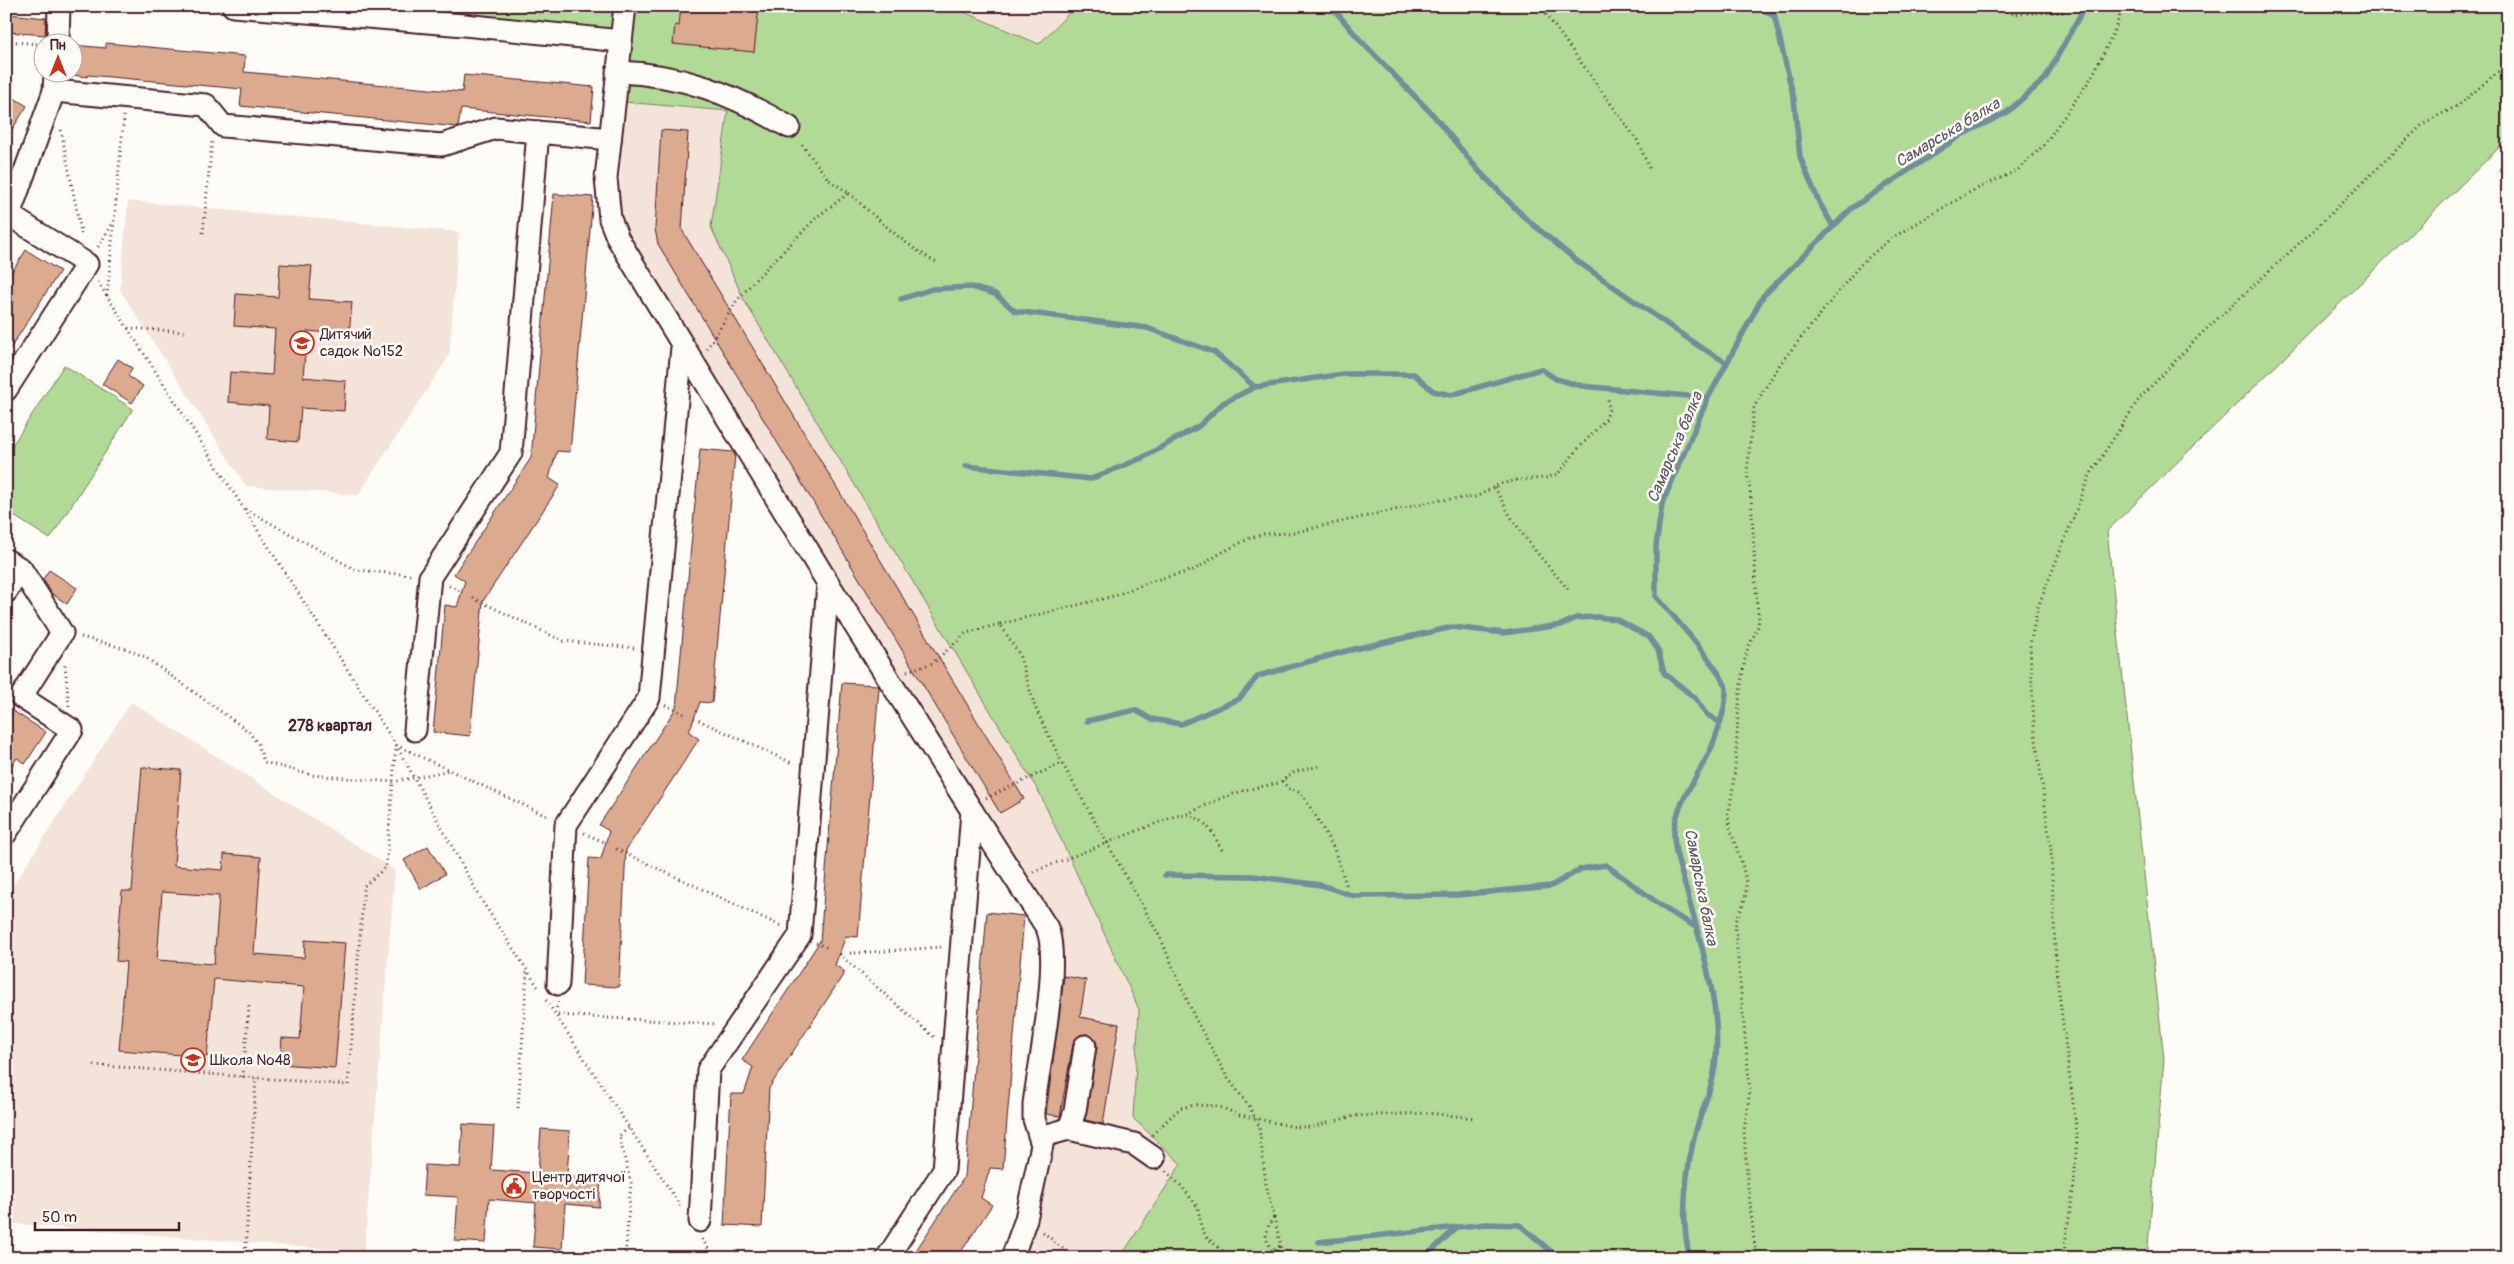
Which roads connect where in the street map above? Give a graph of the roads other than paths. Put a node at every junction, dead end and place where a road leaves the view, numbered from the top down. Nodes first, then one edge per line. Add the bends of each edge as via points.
1 (59, 6) edge
2 (232, 6) edge
3 (625, 6) edge
4 (58, 32) edge
5 (621, 41) junction
6 (617, 72) junction
7 (54, 82) edge
8 (789, 127) road end
9 (538, 132) junction
10 (610, 139) junction
11 (8, 216) edge
12 (685, 353) junction
13 (6, 390) edge
14 (14, 565) edge
15 (828, 583) junction
16 (6, 592) edge
17 (415, 730) dead end
18 (971, 809) junction
19 (6, 833) edge
20 (558, 984) dead end
21 (1085, 1046) dead end
22 (1069, 1130) junction
23 (1040, 1137) junction
24 (1146, 1152) road end
25 (694, 1223) road end
26 (887, 1258) edge
27 (1012, 1258) edge

1 - 4 lane
2 - 5 lane
3 - 5 lane
5 - 6 lane
6 - 8 lane via 650,73 708,87
6 - 10 lane
7 - 9 lane via 126,98 206,105 223,126 442,145 496,128
7 - 11 lane
9 - 10 lane
9 - 17 lane via 511,453 430,577
10 - 12 lane via 606,178 610,219 618,239
11 - 13 lane via 87,264
12 - 15 lane
12 - 20 lane via 649,698 566,825
14 - 16 lane
14 - 19 lane via 62,633 21,697 72,730
15 - 18 lane
15 - 25 lane via 800,935 708,1070
18 - 23 lane via 1047,928 1052,947 1052,973 1034,1104 1034,1119
18 - 26 lane via 944,1170
21 - 22 lane
22 - 23 lane
22 - 24 lane via 1134,1144
23 - 27 lane via 1042,1145 1026,1220

